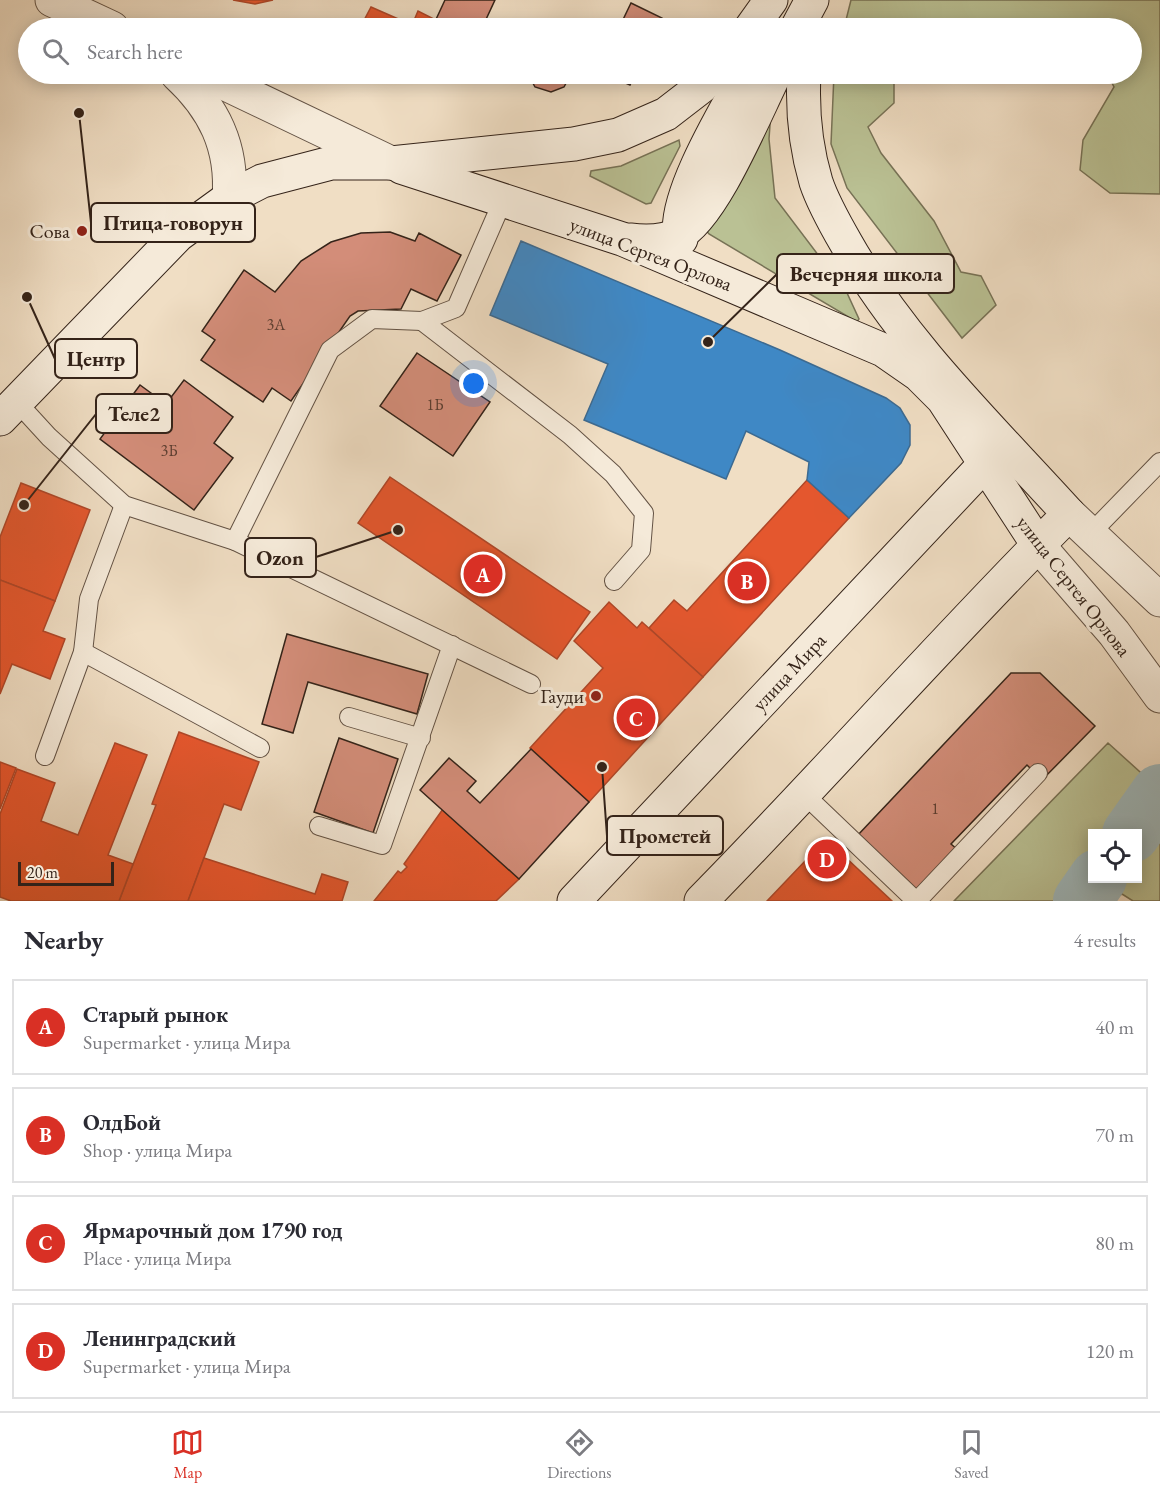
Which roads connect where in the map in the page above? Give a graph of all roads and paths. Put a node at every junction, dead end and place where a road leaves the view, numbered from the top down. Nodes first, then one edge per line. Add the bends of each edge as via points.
1 (52, 0) edge
2 (771, 0) edge
3 (785, 0) edge
4 (812, 0) edge
5 (817, 0) edge
6 (91, 18) edge
7 (758, 18) edge
8 (775, 18) edge
9 (802, 18) edge
10 (812, 18) edge
11 (186, 84) edge
12 (226, 84) edge
13 (704, 84) edge
14 (741, 84) edge
15 (770, 84) edge
16 (803, 84) edge
17 (391, 163) junction
18 (229, 198) junction
19 (503, 200) junction
20 (680, 234) junction
21 (622, 239) junction
22 (715, 278) junction
23 (422, 321) junction
24 (883, 350) junction
25 (943, 374) junction
26 (8, 410) edge
27 (994, 453) junction
28 (1160, 462) edge
29 (124, 505) junction
30 (1080, 524) junction
31 (235, 541) junction
32 (1038, 545) junction
33 (614, 581) dead end
34 (1160, 600) edge
35 (452, 645) junction
36 (83, 652) junction
37 (531, 684) dead end
38 (1160, 696) edge
39 (349, 717) dead end
40 (421, 738) junction
41 (260, 748) dead end
42 (45, 756) dead end
43 (1038, 773) dead end
44 (805, 795) junction
45 (319, 826) dead end
46 (574, 901) edge
47 (701, 901) edge
48 (917, 901) edge

1 - 6 main road
2 - 7 main road
3 - 8 main road
4 - 9 main road
5 - 10 main road
11 - 18 main road via 205,104 222,138 231,171
12 - 17 main road, улица Сергея Орлова
13 - 17 main road via 666,114 618,135 574,144
14 - 20 main road via 697,167 680,215
15 - 20 main road via 717,188 694,222
16 - 25 main road, улица Сергея Орлова via 806,141 821,194 862,271
17 - 18 main road via 348,162 304,168
17 - 19 main road, улица Сергея Орлова
18 - 26 main road via 178,235
19 - 21 main road, улица Сергея Орлова
19 - 23 lane via 456,308
20 - 21 main road via 646,242
20 - 22 main road via 686,250
21 - 22 main road, улица Сергея Орлова
22 - 24 main road, улица Сергея Орлова
23 - 31 lane via 372,319 330,350
23 - 33 lane via 570,435 613,474 644,513 641,550
24 - 25 main road
24 - 27 main road, улица Сергея Орлова via 919,375
25 - 27 main road, улица Сергея Орлова
26 - 29 lane via 49,436
27 - 30 main road, улица Сергея Орлова
27 - 32 main road, улица Сергея Орлова
27 - 46 main road, улица Мира
28 - 30 lane
29 - 31 lane
29 - 36 lane via 89,598
30 - 32 main road
30 - 34 main road, улица Сергея Орлова
31 - 35 lane
32 - 38 main road, улица Сергея Орлова via 1114,633
32 - 44 main road
35 - 37 lane
35 - 40 lane
36 - 41 lane
36 - 42 lane
39 - 40 lane
40 - 45 lane via 382,845
43 - 48 lane
44 - 47 main road
44 - 48 lane

